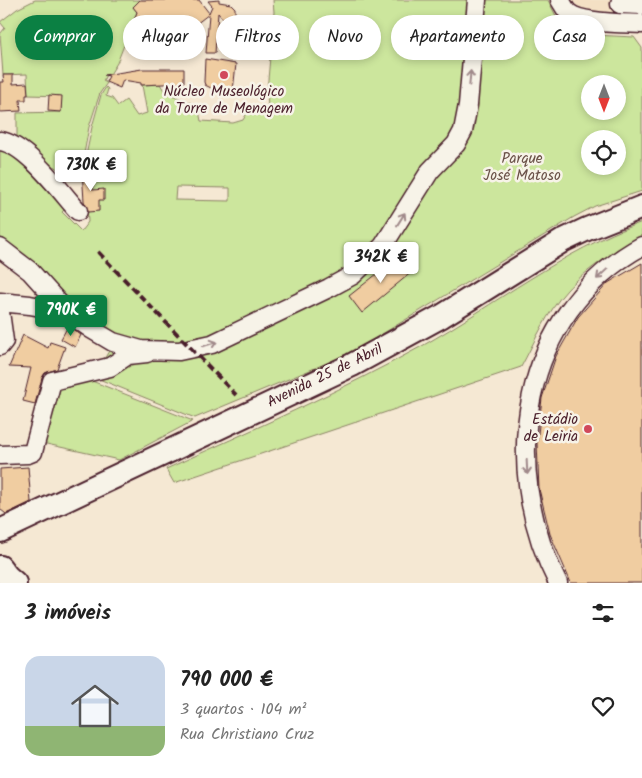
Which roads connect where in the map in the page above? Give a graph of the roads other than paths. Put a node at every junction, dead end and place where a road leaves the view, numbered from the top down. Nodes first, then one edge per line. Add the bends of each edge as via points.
1 (477, 0) edge
2 (560, 0) edge
3 (621, 0) edge
4 (642, 5) edge
5 (642, 24) edge
6 (0, 141) edge
7 (642, 207) edge
8 (78, 211) dead end
9 (642, 246) edge
10 (0, 248) edge
11 (0, 302) edge
12 (0, 312) edge
13 (68, 312) junction
14 (0, 346) edge
15 (174, 352) junction
16 (0, 455) edge
17 (2, 533) edge
18 (0, 567) edge
19 (15, 583) edge
20 (558, 583) edge

15 -> 1 street via 212,344 292,308 353,275 383,246 430,171 456,144 463,131
2 - 5 street via 574,16 603,22
3 - 4 street via 620,4
6 - 8 street via 16,148 41,169
7 - 17 main road, Avenida 25 de Abril via 564,240 442,316 352,365
9 -> 20 street via 604,270 585,291 562,320 535,378 526,431 529,500 540,544
10 - 13 street via 30,272
11 - 13 street
12 - 14 street via 4,342
13 - 15 street via 112,342 141,350
15 - 16 street via 128,355 110,367 52,382 33,452
18 - 19 main road

